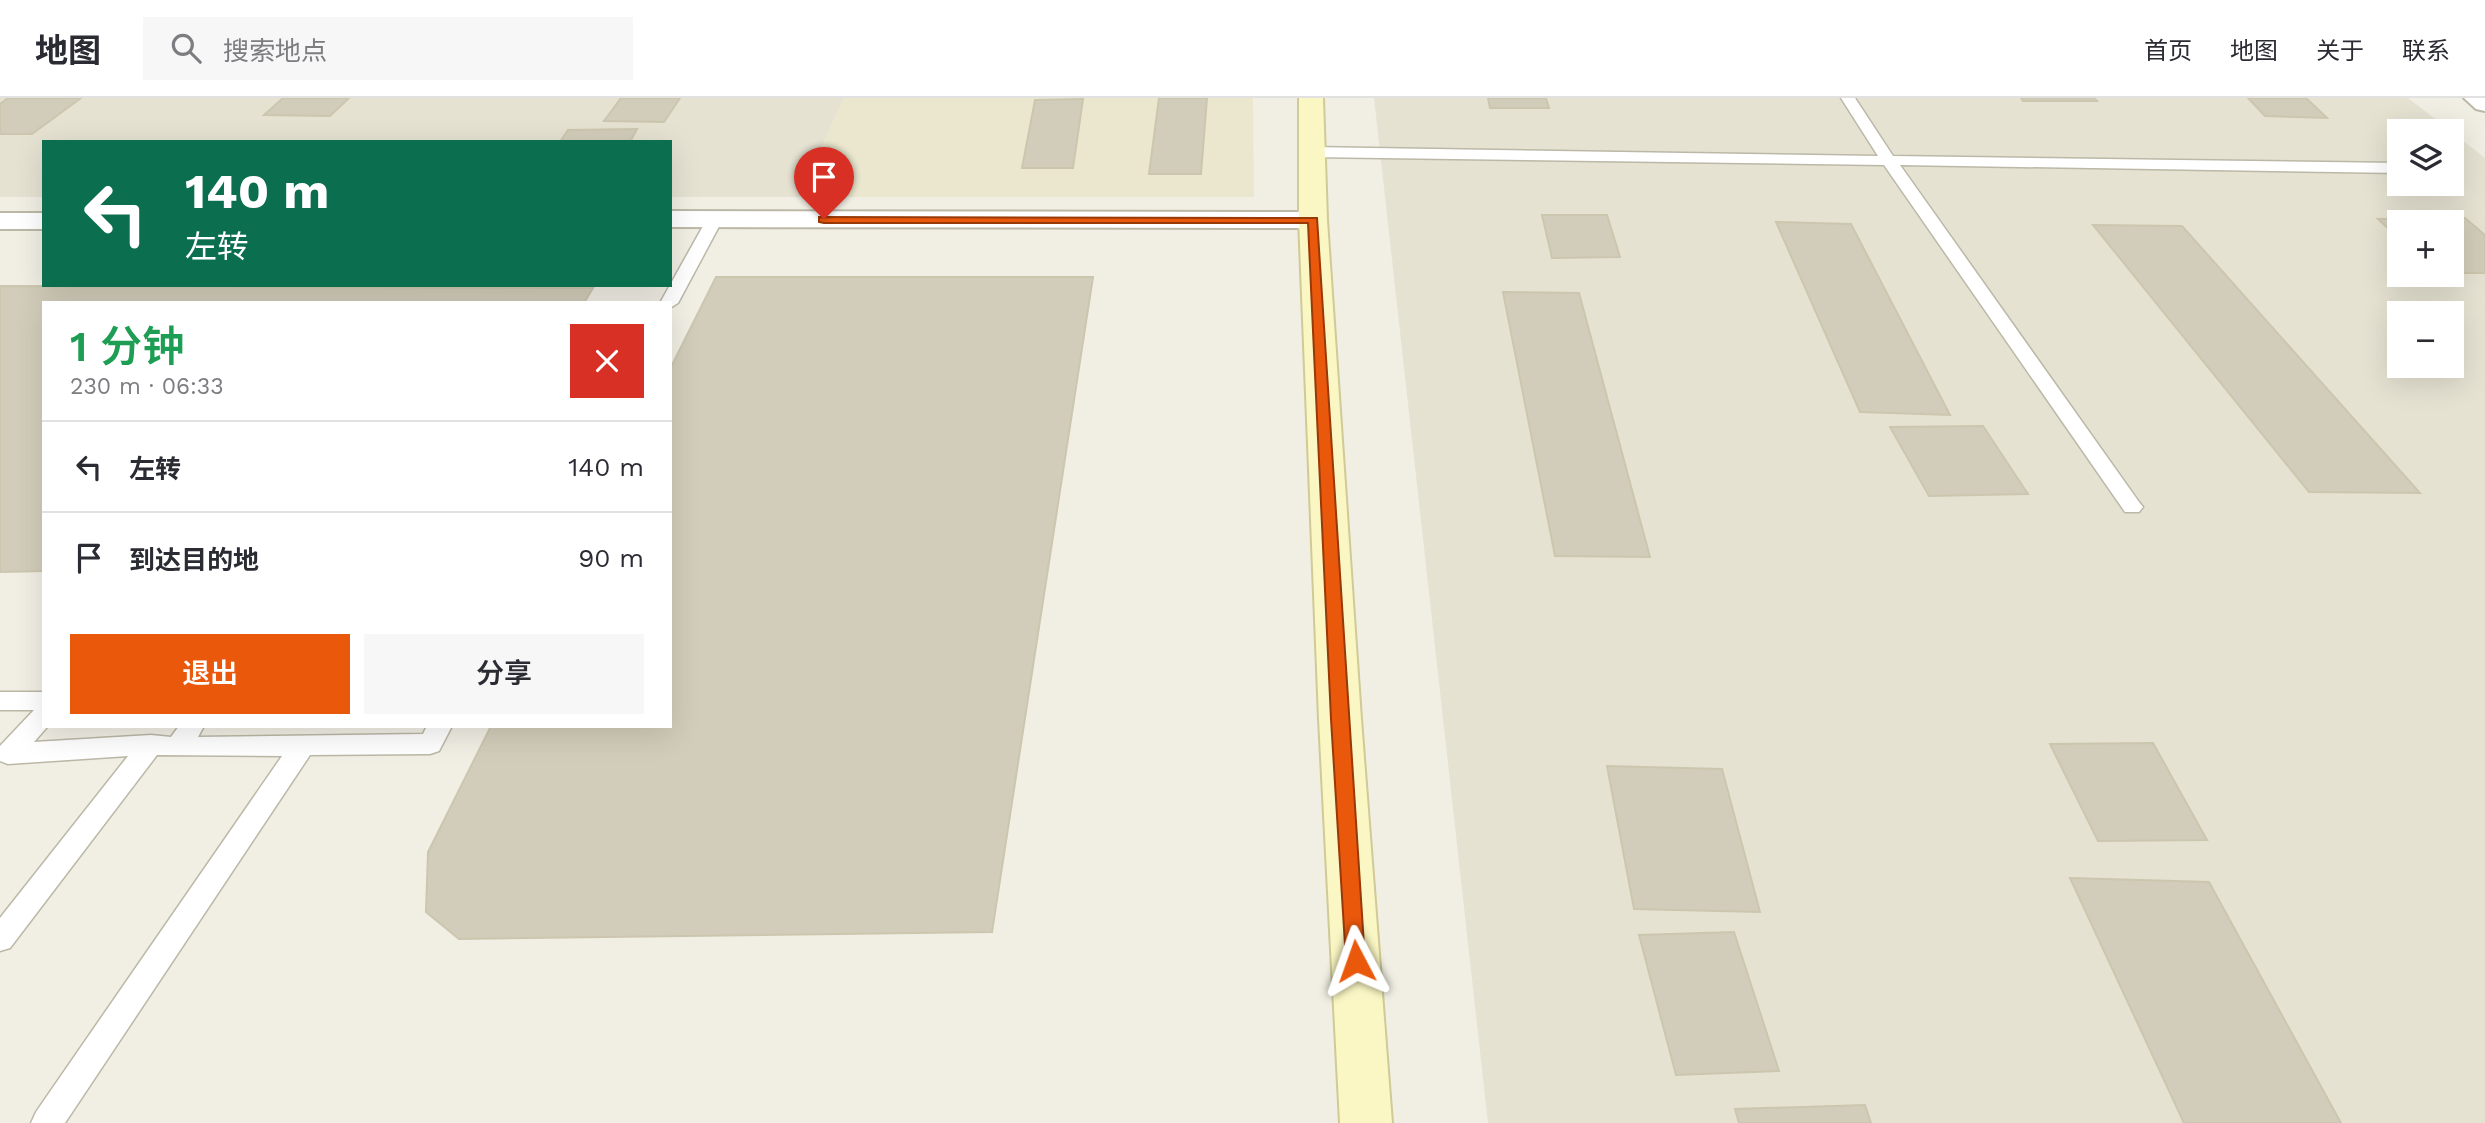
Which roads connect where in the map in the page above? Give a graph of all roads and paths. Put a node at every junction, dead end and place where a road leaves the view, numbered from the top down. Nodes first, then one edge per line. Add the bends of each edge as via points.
1 (1311, 98) edge
2 (1849, 98) edge
3 (2476, 98) edge
4 (2485, 104) edge
5 (1310, 152) junction
6 (1889, 161) junction
7 (2387, 168) edge
8 (672, 219) edge
9 (715, 219) junction
10 (1313, 220) junction
11 (0, 221) edge
12 (42, 221) edge
13 (671, 301) edge
14 (2132, 507) dead end
15 (0, 701) edge
16 (42, 701) edge
17 (42, 717) edge
18 (191, 728) edge
19 (439, 728) edge
20 (151, 745) junction
21 (303, 746) junction
22 (178, 747) junction
23 (0, 939) edge
24 (47, 1123) edge
25 (1366, 1123) edge

1 - 5 street
2 - 6 lane
3 - 4 street
5 - 6 lane
5 - 10 street
6 - 7 lane
6 - 14 lane
8 - 9 street
9 - 10 street
9 - 13 lane
10 - 25 street
11 - 12 street
15 - 16 lane
17 - 20 lane via 8,754
18 - 22 lane
19 - 21 lane via 430,744
20 - 22 lane
20 - 23 lane
21 - 22 lane
21 - 24 lane

